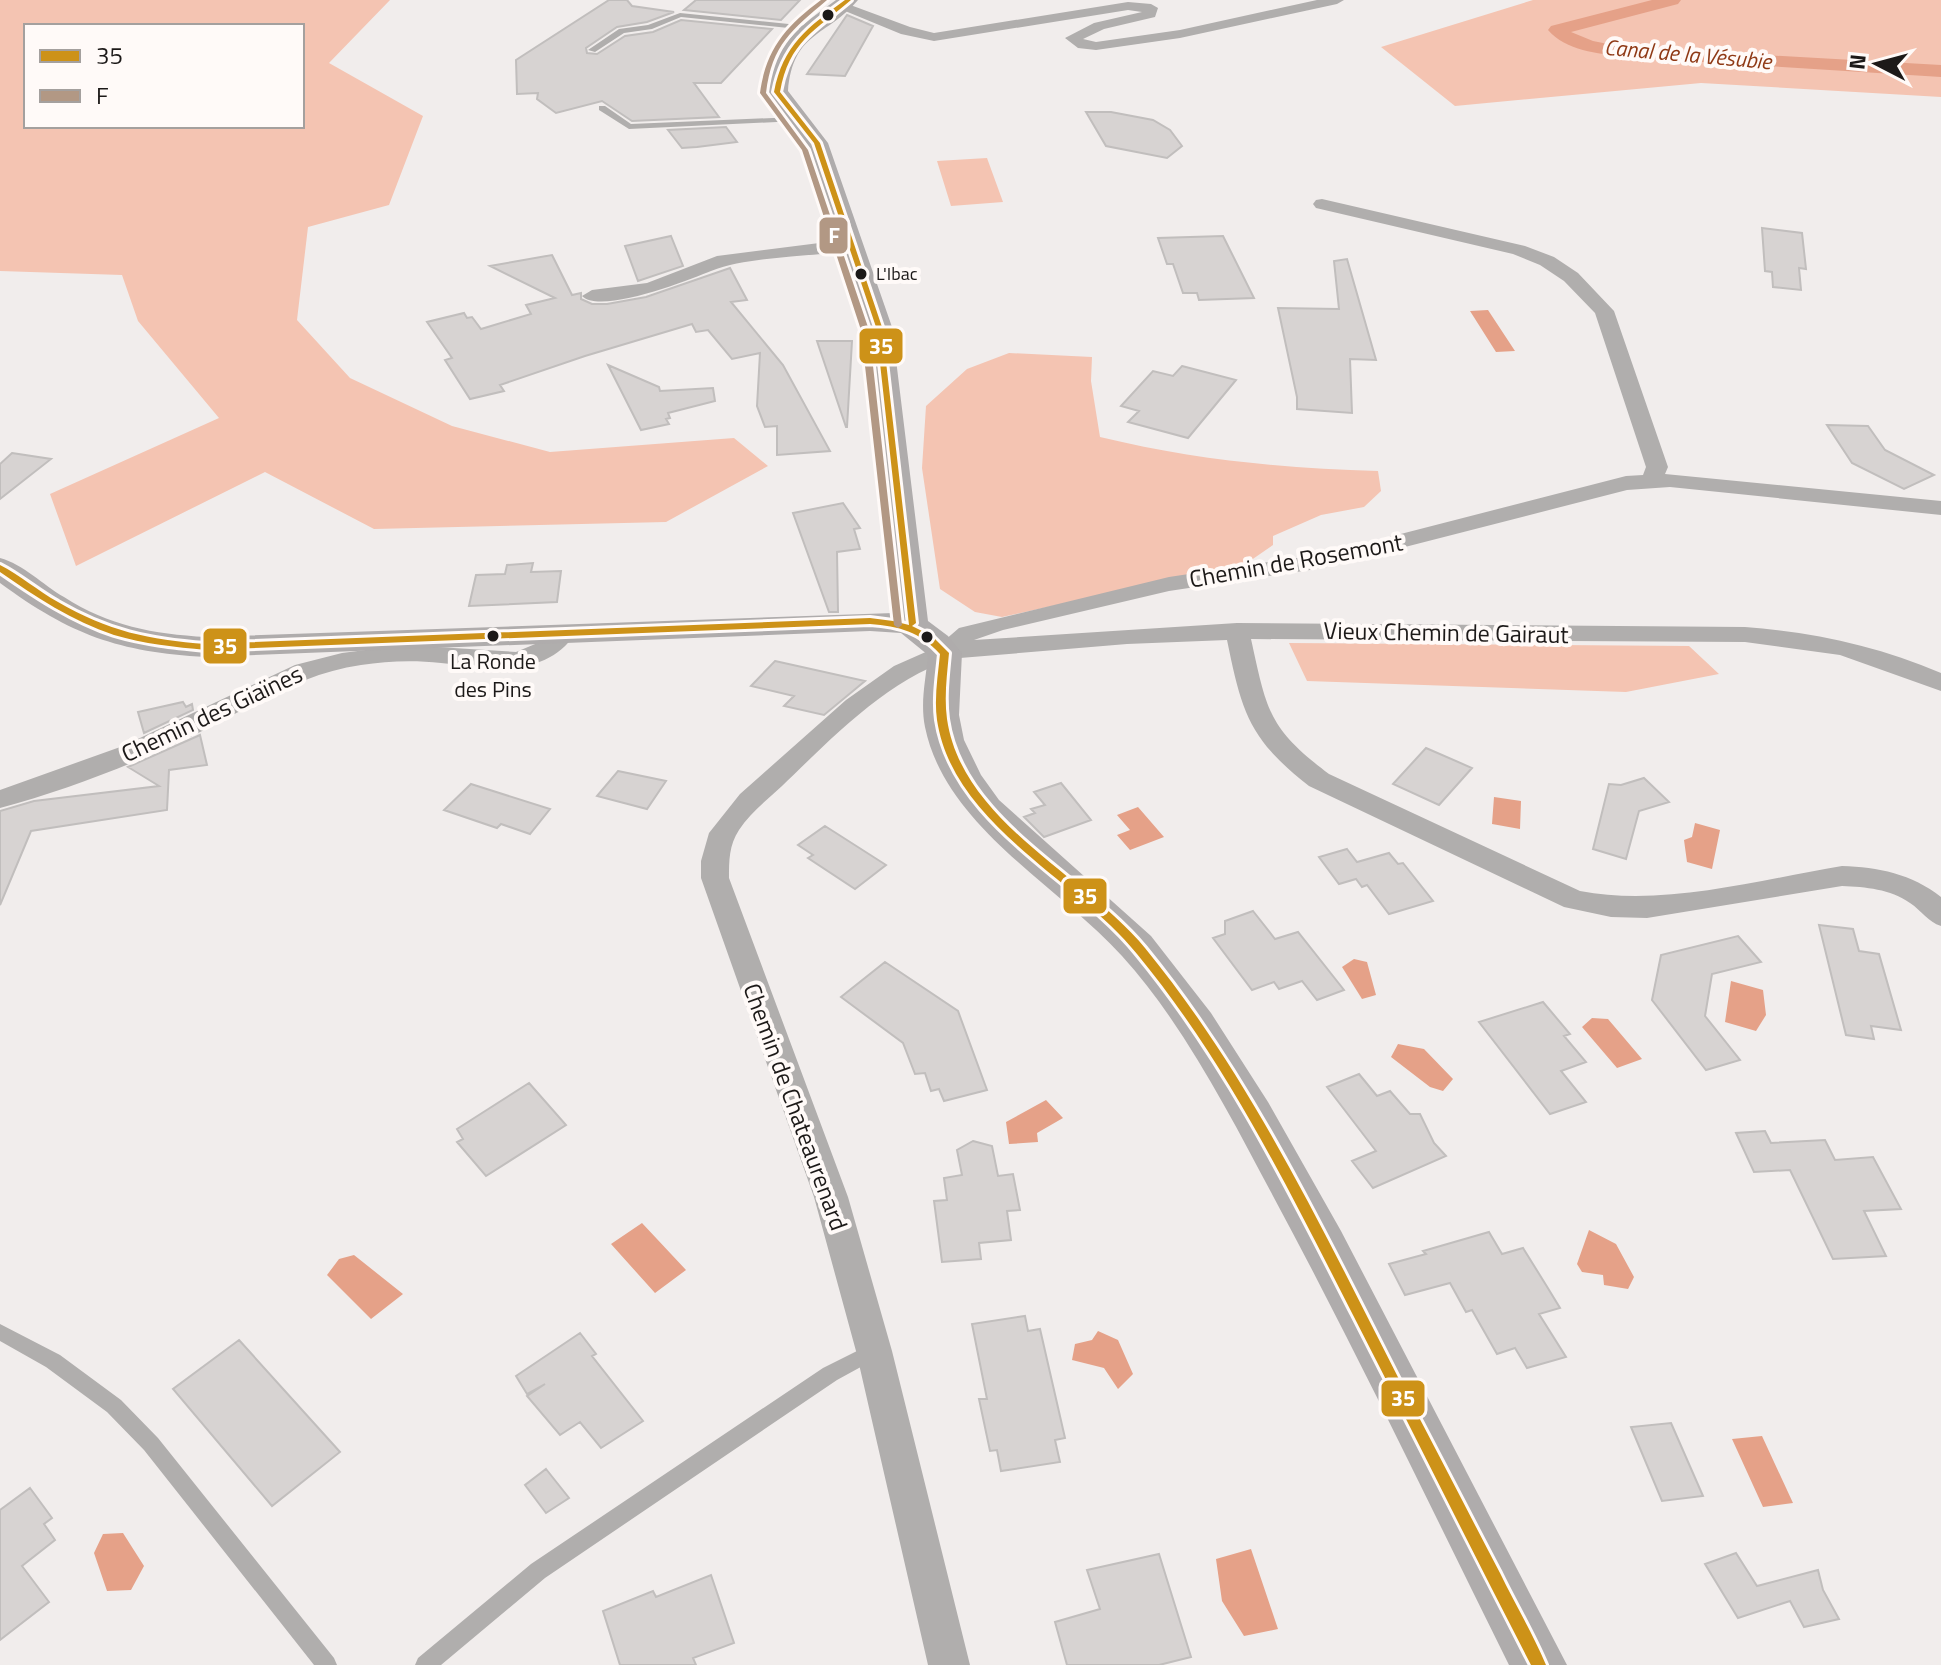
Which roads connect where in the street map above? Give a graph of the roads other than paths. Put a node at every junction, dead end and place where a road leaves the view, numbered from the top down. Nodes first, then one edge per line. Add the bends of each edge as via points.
1 (1337, 0) edge
2 (844, 3) edge
3 (808, 28) junction
4 (592, 50) dead end
5 (602, 108) dead end
6 (796, 119) junction
7 (1322, 204) dead end
8 (851, 244) junction
9 (592, 296) dead end
10 (1652, 479) junction
11 (1941, 508) edge
12 (0, 568) edge
13 (912, 623) junction
14 (1237, 630) junction
15 (563, 634) junction
16 (945, 653) junction
17 (1941, 683) edge
18 (0, 799) edge
19 (1941, 915) edge
20 (0, 1332) edge
21 (874, 1351) junction
22 (327, 1665) edge
23 (425, 1665) edge
24 (949, 1665) edge
25 (1539, 1665) edge

1 - 2 street via 1096,46 1072,38 1150,14 1151,8 1128,6 934,37 906,31
2 - 3 street
3 - 4 lane via 680,15 622,31
3 - 6 street via 789,49 777,78 777,92
5 - 6 lane via 629,127
6 - 8 street via 817,143
7 - 10 street via 1519,250 1571,277 1604,311 1657,467
8 - 9 street via 717,262 651,288
8 - 13 street via 882,341
10 - 11 street, Chemin de Rosemont
10 - 16 street, Chemin de Rosemont via 1323,561 1169,584 996,624 968,633
12 - 15 street via 81,623 159,646
13 - 15 street
13 - 16 street
14 - 16 street, Vieux Chemin de Gairaut
14 - 17 street, Vieux Chemin de Gairaut via 1757,636 1850,648
14 - 19 street via 1267,732 1290,757 1319,780 1574,900 1647,908 1868,876 1919,893
15 - 18 street, Chemin des Giaïnes via 538,656 513,662 421,654 328,662 58,784
16 - 21 street, Chemin de Chateaurenard via 909,666 803,749 728,823 713,858 724,905 831,1197
16 - 25 street via 941,715 972,792 1137,946 1196,1024 1324,1245
20 - 22 lane via 53,1361 114,1406 151,1444
21 - 23 lane via 830,1374 538,1571
21 - 24 street, Chemin de Chateaurenard

